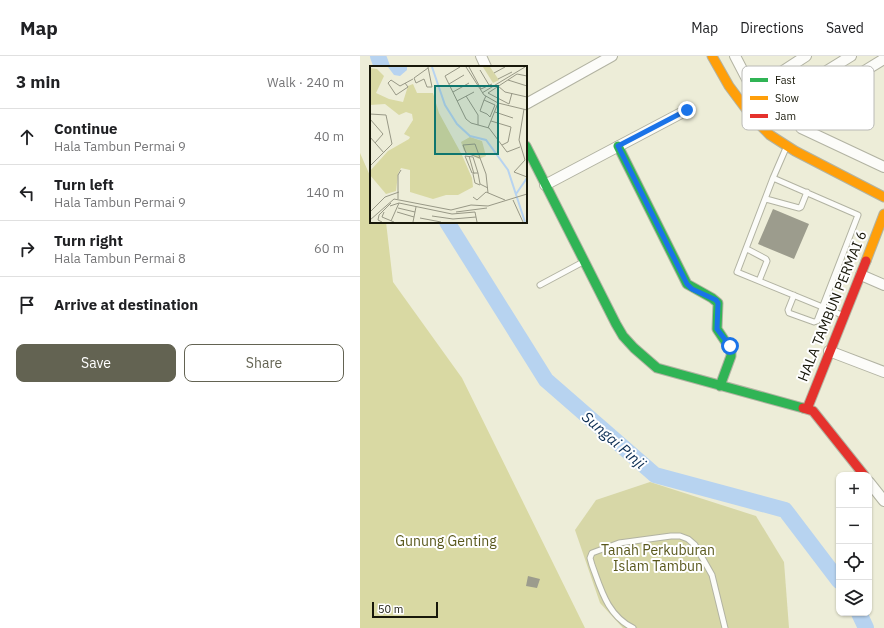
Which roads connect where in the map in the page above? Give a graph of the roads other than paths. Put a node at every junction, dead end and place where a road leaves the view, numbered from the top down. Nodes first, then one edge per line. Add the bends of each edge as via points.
1 (481, 56) edge
2 (612, 56) edge
3 (712, 56) edge
4 (735, 56) edge
5 (806, 56) edge
6 (851, 56) edge
7 (884, 59) edge
8 (486, 66) edge
9 (791, 66) edge
10 (835, 66) edge
11 (873, 66) edge
12 (742, 69) edge
13 (527, 103) edge
14 (742, 103) edge
15 (687, 110) dead end
16 (766, 130) edge
17 (805, 130) edge
18 (618, 146) junction
19 (787, 146) junction
20 (527, 148) edge
21 (884, 167) edge
22 (774, 178) junction
23 (545, 185) junction
24 (807, 192) junction
25 (884, 197) edge
26 (766, 199) junction
27 (884, 214) edge
28 (746, 249) junction
29 (584, 261) junction
30 (861, 275) junction
31 (759, 280) junction
32 (884, 284) edge
33 (540, 285) dead end
34 (794, 295) junction
35 (824, 307) junction
36 (843, 315) junction
37 (829, 351) junction
38 (884, 372) edge
39 (720, 386) junction
40 (807, 408) junction
41 (862, 472) edge
42 (872, 486) edge
43 (884, 502) edge
44 (633, 628) edge
45 (725, 628) edge

1 - 8 street
2 - 13 street
3 - 14 street
4 - 12 street
5 - 9 street
6 - 10 street
7 - 11 street
15 - 18 street
16 - 19 street
17 - 21 street
18 - 23 street
18 - 39 street via 687,284 718,303 717,329 731,350
19 - 22 lane
19 - 25 street
20 - 23 street
22 - 24 lane
22 - 26 lane
23 - 29 street
24 - 26 lane via 801,207 798,208
24 - 35 lane via 858,215
26 - 28 lane
27 - 30 street, HALA TAMBUN PERMAI 6
28 - 31 lane via 767,261
28 - 31 lane via 738,272
29 - 33 lane
29 - 39 street via 623,336 647,360 657,368
30 - 32 street
30 - 36 street, HALA TAMBUN PERMAI 6
31 - 34 lane
34 - 35 lane
34 - 35 lane via 789,313 816,322
35 - 36 lane
36 - 37 street, HALA TAMBUN PERMAI 6
37 - 38 street
37 - 40 street, HALA TAMBUN PERMAI 6
39 - 40 street
40 - 41 street via 818,416
42 - 43 street
44 - 45 lane via 623,623 607,604 592,565 592,553 619,543 671,536 680,536 695,545 712,575

